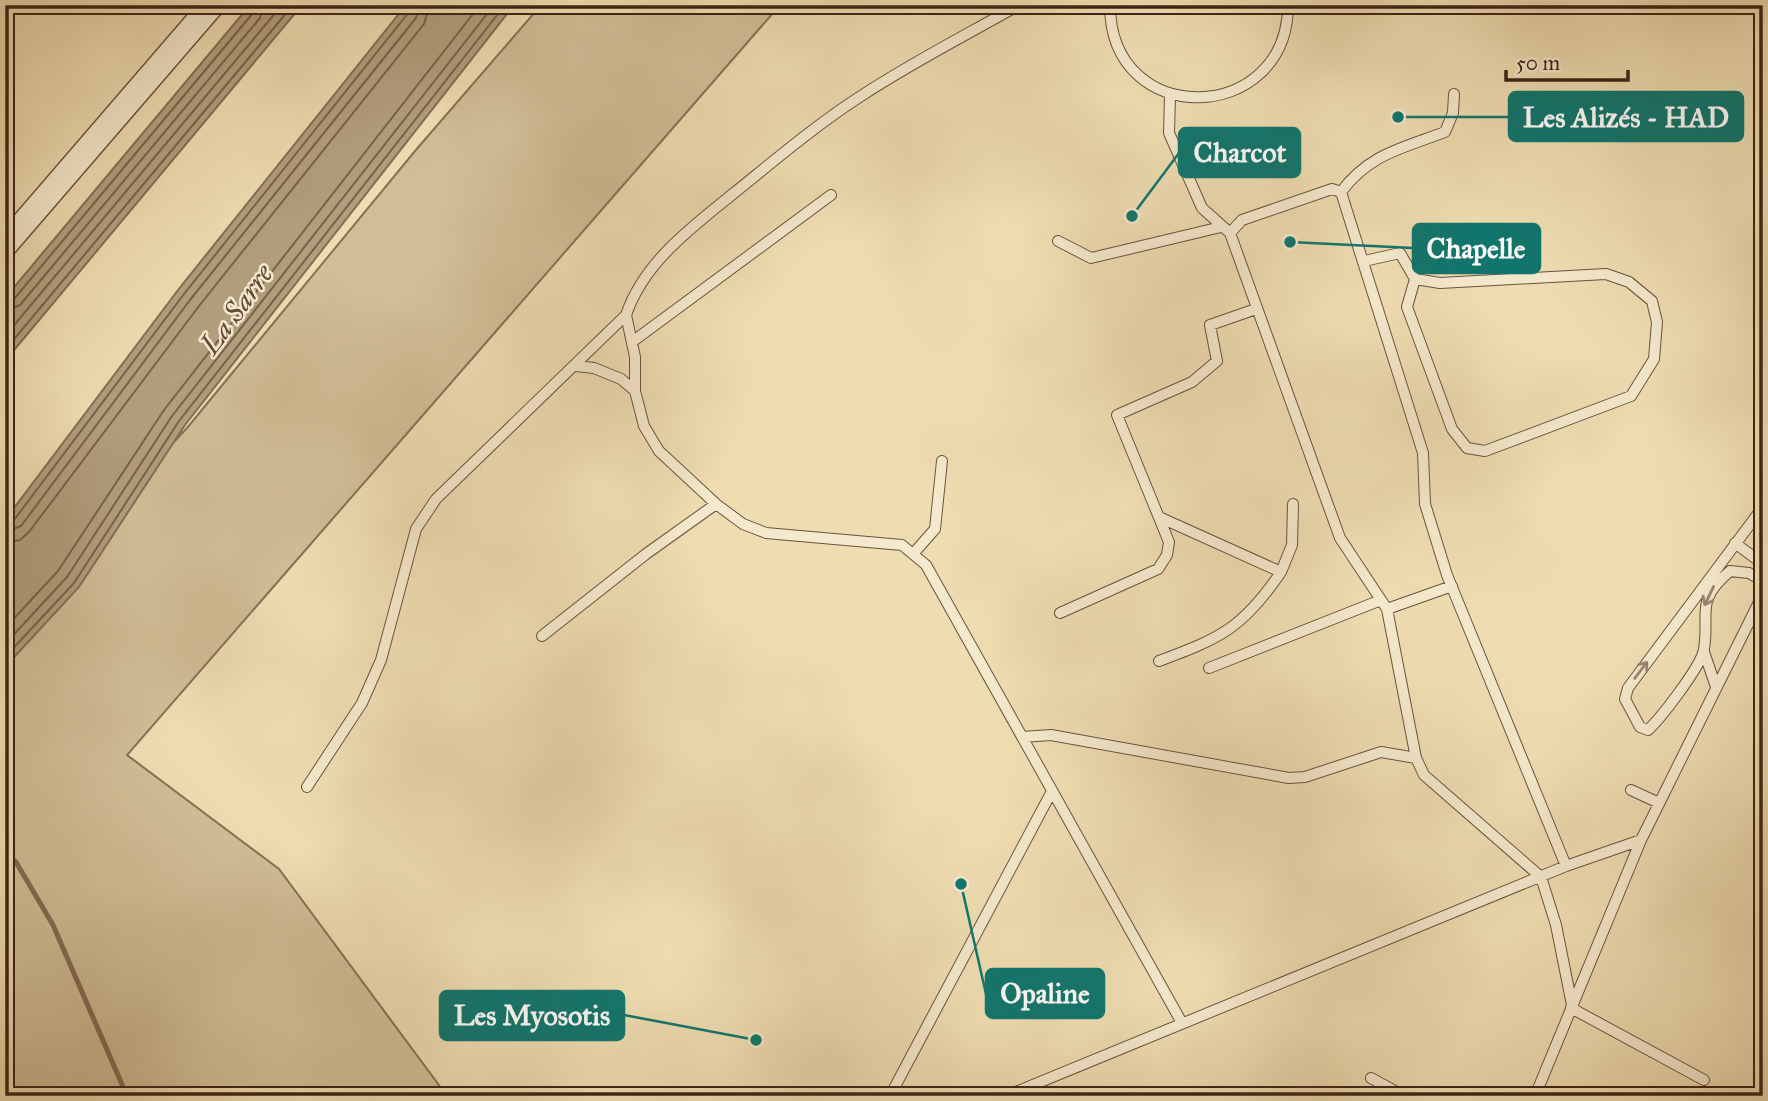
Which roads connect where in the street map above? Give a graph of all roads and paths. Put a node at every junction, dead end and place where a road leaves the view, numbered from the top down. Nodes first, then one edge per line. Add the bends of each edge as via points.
1 (212, 5) edge
2 (1018, 5) edge
3 (1288, 5) edge
4 (1109, 6) edge
5 (1454, 94) dead end
6 (1170, 96) junction
7 (1341, 192) junction
8 (831, 195) dead end
9 (1225, 230) junction
10 (1058, 241) dead end
11 (5, 245) edge
12 (1364, 261) junction
13 (1415, 279) junction
14 (1255, 309) junction
15 (626, 315) junction
16 (632, 342) junction
17 (576, 366) junction
18 (635, 391) junction
19 (942, 461) dead end
20 (716, 504) junction
21 (1293, 504) dead end
22 (1763, 507) edge
23 (1158, 517) junction
24 (1735, 543) junction
25 (913, 554) junction
26 (1763, 564) edge
27 (1281, 572) junction
28 (1763, 581) edge
29 (1452, 586) junction
30 (1763, 594) edge
31 (1384, 605) junction
32 (1060, 613) dead end
33 (542, 636) dead end
34 (1704, 652) junction
35 (1159, 661) dead end
36 (1209, 668) dead end
37 (1716, 687) junction
38 (1022, 737) junction
39 (1416, 758) junction
40 (307, 788) dead end
41 (1052, 790) junction
42 (1631, 790) dead end
43 (1659, 803) junction
44 (1641, 840) junction
45 (1566, 866) junction
46 (1541, 877) junction
47 (1572, 1007) junction
48 (1182, 1023) junction
49 (1371, 1078) dead end
50 (1704, 1080) dead end
51 (890, 1096) edge
52 (1006, 1096) edge
53 (1404, 1096) edge
54 (1535, 1096) edge

1 - 11 street
2 - 15 lane via 861,96 788,149 651,266
3 - 6 lane via 1288,21 1276,56 1252,82 1225,94
4 - 6 lane via 1110,28 1129,66
5 - 7 lane via 1445,132 1381,156 1357,170
6 - 9 lane via 1169,133 1202,208
7 - 9 lane via 1332,190
7 - 12 lane
8 - 16 lane
9 - 10 lane via 1091,258
9 - 14 lane
12 - 13 lane via 1400,253
12 - 29 lane via 1423,453 1425,504
13 - 13 lane via 1407,307 1452,429 1467,448 1485,451 1631,396 1654,359 1657,322 1652,301 1629,282 1606,274 1440,283
14 - 23 lane via 1210,325 1217,361 1192,382 1117,415
14 - 31 lane via 1340,538
15 - 16 lane
15 - 17 lane
16 - 18 lane
17 - 18 lane via 621,379
17 - 40 lane via 473,461 436,499 416,529 381,660 362,703
18 - 20 lane via 645,426 659,451
19 - 25 lane via 935,529
20 - 25 lane via 766,534 881,541 902,545
20 - 33 lane
21 - 27 lane via 1292,545
22 - 24 lane
23 - 27 lane
23 - 32 lane via 1169,542 1158,569
24 - 26 lane
34 -> 24 lane via 1662,718 1648,730 1640,727 1625,699 1628,688
25 - 38 lane via 926,565 943,593
27 - 35 lane via 1230,631
28 -> 34 lane via 1749,573 1730,571 1715,584 1704,606
29 - 31 lane
29 - 45 lane
30 - 37 lane
31 - 36 lane
31 - 39 lane
34 - 37 lane
37 - 43 lane
38 - 39 lane via 1051,735 1289,778 1381,752
38 - 41 lane
39 - 46 lane via 1436,788
41 - 48 lane
41 - 51 lane
42 - 43 lane
43 - 44 lane
44 - 45 lane
44 - 47 lane
45 - 46 lane
46 - 47 lane
46 - 48 lane
47 - 50 lane
47 - 54 lane
48 - 52 lane
49 - 53 lane

